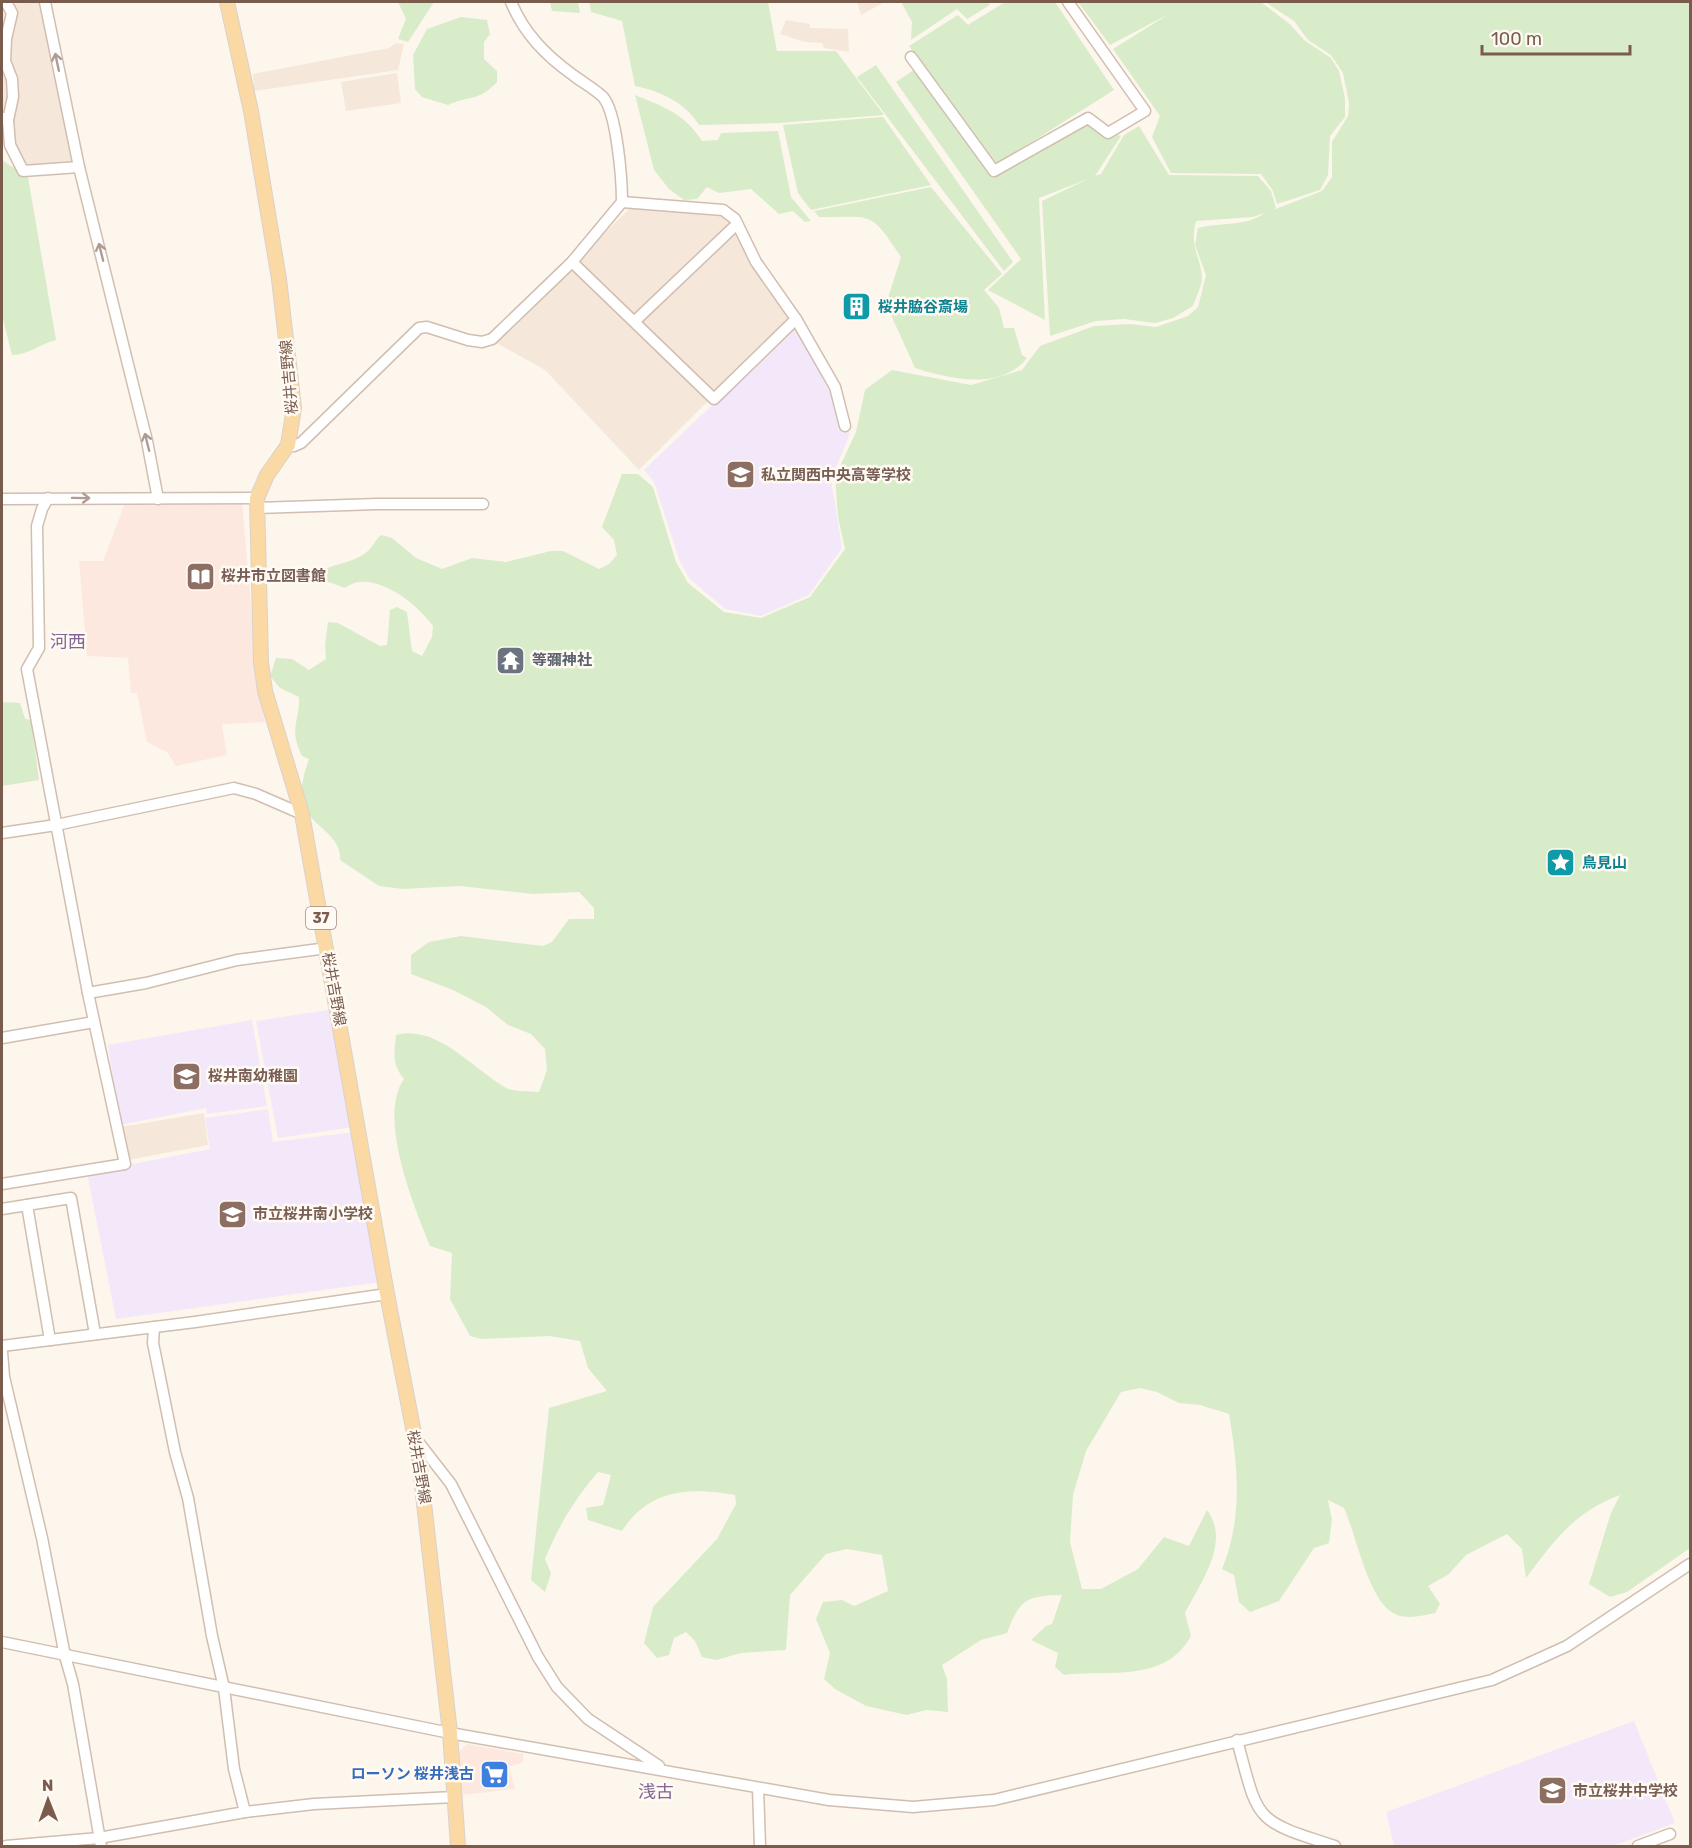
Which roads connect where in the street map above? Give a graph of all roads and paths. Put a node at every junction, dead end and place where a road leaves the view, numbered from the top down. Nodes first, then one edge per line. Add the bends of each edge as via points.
1 (6, 2) edge
2 (45, 2) edge
3 (227, 2) edge
4 (511, 2) edge
5 (1068, 2) edge
6 (911, 57) dead end
7 (5, 119) edge
8 (79, 167) junction
9 (622, 202) junction
10 (737, 224) junction
11 (572, 262) junction
12 (796, 319) junction
13 (634, 321) junction
14 (845, 426) dead end
15 (288, 445) junction
16 (48, 498) junction
17 (2, 499) edge
18 (158, 499) junction
19 (257, 503) junction
20 (483, 504) dead end
21 (302, 814) junction
22 (56, 825) junction
23 (2, 833) edge
24 (327, 948) junction
25 (88, 993) junction
26 (94, 1022) junction
27 (2, 1038) edge
28 (2, 1184) edge
29 (27, 1205) junction
30 (2, 1209) edge
31 (387, 1294) junction
32 (154, 1327) junction
33 (94, 1334) junction
34 (50, 1340) junction
35 (2, 1346) edge
36 (2, 1352) edge
37 (414, 1436) junction
38 (1690, 1564) edge
39 (2, 1642) edge
40 (65, 1656) junction
41 (224, 1688) junction
42 (450, 1733) junction
43 (1237, 1740) junction
44 (666, 1770) junction
45 (758, 1788) junction
46 (454, 1797) junction
47 (245, 1812) junction
48 (1670, 1834) dead end
49 (100, 1842) edge
50 (6, 1846) edge
51 (458, 1846) edge
52 (760, 1846) edge
53 (1335, 1846) edge
54 (1638, 1846) edge

1 - 7 street via 12,13 4,61 12,80 13,97
8 -> 2 street
3 - 15 main road, 桜井吉野線 / 37 via 251,111 279,279 294,408
4 - 9 street via 521,26 532,38 603,97 610,111
5 - 6 street via 1145,111 1108,133 1088,118 994,171
7 - 8 street via 10,146 22,171
18 -> 8 street
9 - 10 street via 723,210
9 - 11 street
10 - 12 street via 756,262
10 - 13 street
11 - 13 street
11 - 15 street via 492,339 482,342 419,328 301,442
12 - 13 street via 714,399
12 - 14 street via 835,387
15 - 19 main road, 桜井吉野線 / 37 via 267,475
16 - 17 street
16 -> 18 street
16 - 22 street via 37,526 39,648 27,669
18 - 19 street
19 - 20 street
19 - 21 main road, 桜井吉野線 / 37 via 265,691
21 - 22 street via 234,788
21 - 24 main road, 桜井吉野線 / 37
22 - 23 street
22 - 25 street
24 - 25 street via 237,960
24 - 31 main road, 桜井吉野線 / 37
25 - 26 street
26 - 27 street
26 - 28 street via 125,1164
29 - 30 street
29 - 33 street via 71,1198
29 - 34 street
31 - 32 street
31 - 37 main road, 桜井吉野線 / 37
32 - 33 street
32 - 41 street via 156,1357
33 - 34 street
34 - 35 street
36 - 40 street via 4,1377
37 - 42 main road, 桜井吉野線 / 37 via 426,1508
37 - 44 street via 451,1484 557,1687 588,1719
38 - 43 street via 1567,1646 1492,1680
39 - 40 street
40 - 41 street
40 - 49 street
41 - 42 street
41 - 47 street via 234,1769
42 - 44 street
42 - 46 main road, 桜井吉野線 / 37
43 - 45 street via 994,1800 913,1807 829,1800
43 - 53 street via 1253,1802 1262,1814 1292,1834
44 - 45 street
45 - 52 street
46 - 47 street via 314,1804
46 - 51 main road, 桜井吉野線 / 37
47 - 49 street
48 - 54 street
49 - 50 street

